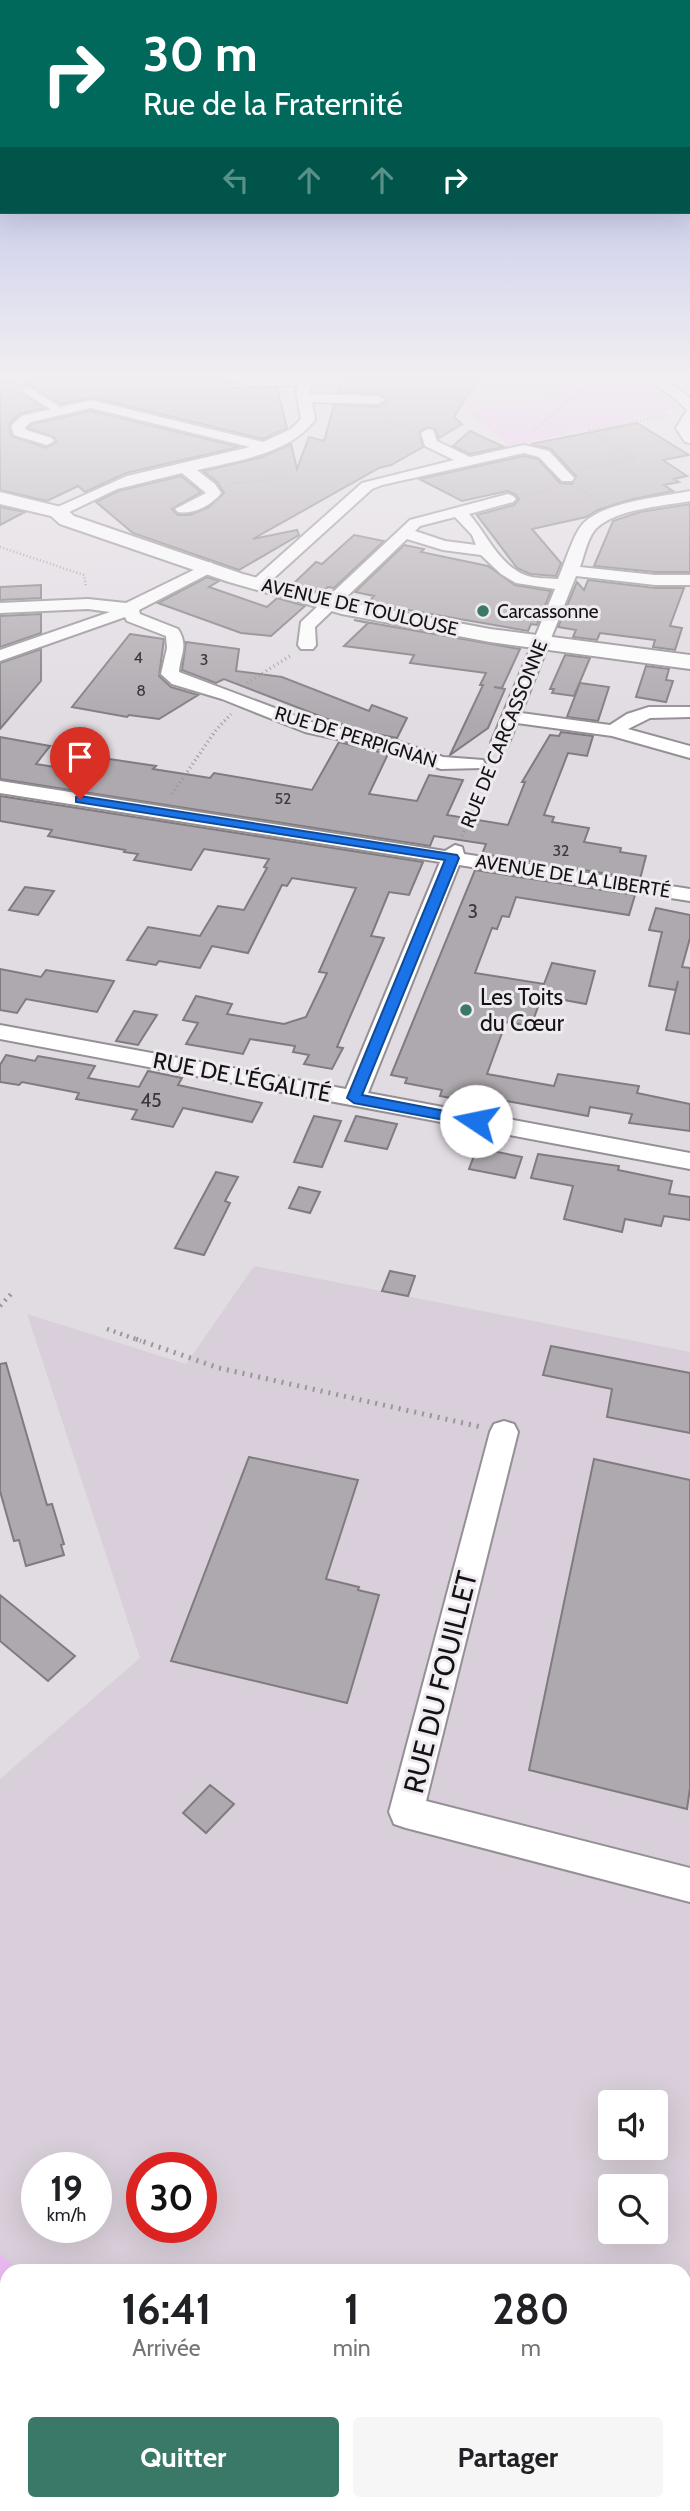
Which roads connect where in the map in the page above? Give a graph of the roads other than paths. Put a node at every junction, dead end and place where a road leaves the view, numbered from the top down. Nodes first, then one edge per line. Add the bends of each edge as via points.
1 (101, 491) edge
2 (213, 491) edge
3 (361, 491) edge
4 (690, 496) edge
5 (0, 498) edge
6 (508, 499) road end
7 (183, 509) dead end
8 (58, 512) junction
9 (460, 513) junction
10 (404, 533) junction
11 (486, 551) junction
12 (210, 567) junction
13 (567, 578) junction
14 (690, 580) edge
15 (258, 584) junction
16 (331, 604) junction
17 (0, 608) edge
18 (130, 609) junction
19 (541, 643) junction
20 (307, 645) road end
21 (0, 656) edge
22 (690, 662) edge
23 (690, 712) edge
24 (510, 717) junction
25 (613, 732) junction
26 (500, 743) road end
27 (690, 752) edge
28 (476, 764) dead end
29 (0, 787) edge
30 (454, 854) junction
31 (690, 895) edge
32 (0, 1032) edge
33 (354, 1098) junction
34 (690, 1161) edge
35 (504, 1432) road end
36 (690, 1885) edge

1 - 8 street
2 - 7 street via 208,500
3 - 15 street
4 - 13 street, RUE DE CARCASSONNE via 608,509 587,529
5 - 8 street, AVENUE DE TOULOUSE
6 - 9 street
8 - 12 street, AVENUE DE TOULOUSE via 67,520
9 - 10 street via 415,523
9 - 11 street via 479,534
10 - 11 street
10 - 16 street
11 - 13 street via 523,580
12 - 15 street, AVENUE DE TOULOUSE
12 - 18 street
13 - 14 street
13 - 19 street, RUE DE CARCASSONNE
15 - 16 street, AVENUE DE TOULOUSE
16 - 19 street, AVENUE DE TOULOUSE
16 - 20 street via 307,625
17 - 18 street via 88,604
18 - 21 street
18 - 28 street, RUE DE PERPIGNAN via 133,617 177,639 169,667 178,680 312,727 387,744 441,764
19 - 22 street, AVENUE DE TOULOUSE
19 - 24 street, RUE DE CARCASSONNE
23 - 25 street via 637,715
24 - 25 street
24 - 26 street, RUE DE CARCASSONNE
25 - 27 street
29 - 30 street, AVENUE DE LA LIBERTÉ
30 - 31 street, AVENUE DE LA LIBERTÉ
30 - 33 street
32 - 33 street, RUE DE L'ÉGALITÉ
33 - 34 street, RUE DE L'ÉGALITÉ
35 - 36 street, RUE DU FOUILLET via 406,1812

